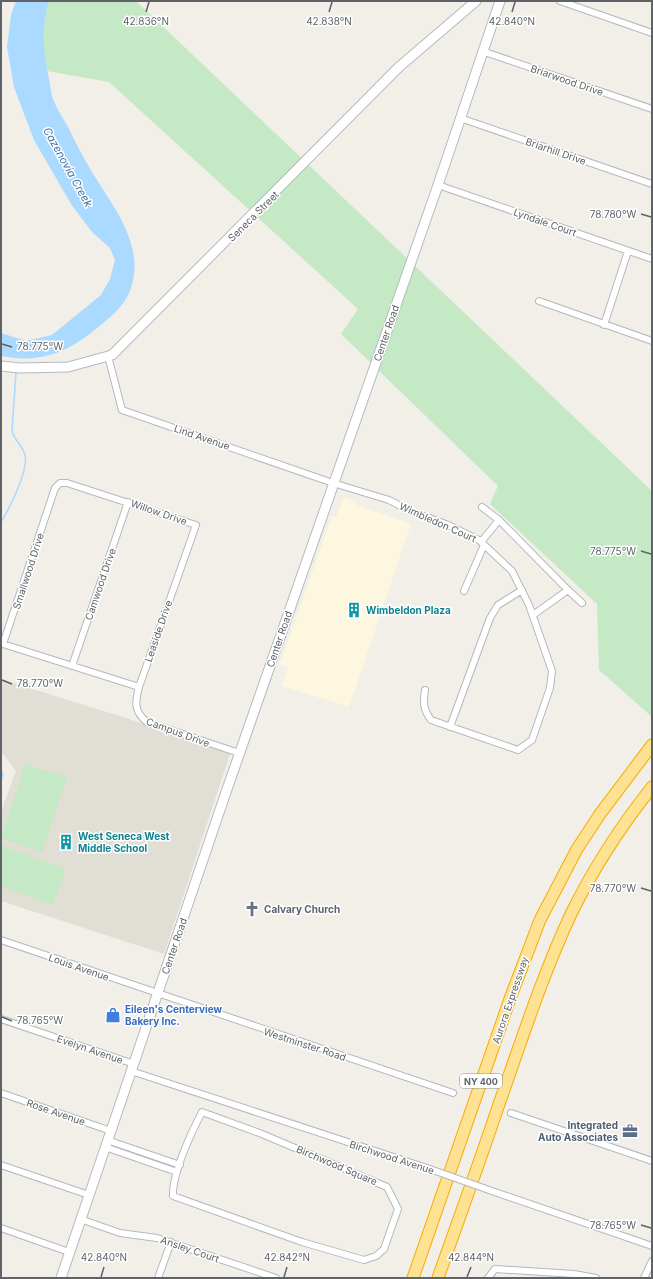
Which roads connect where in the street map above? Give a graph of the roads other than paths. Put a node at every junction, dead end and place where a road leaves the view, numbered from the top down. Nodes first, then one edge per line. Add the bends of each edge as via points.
1 (476, 1) edge
2 (500, 1) edge
3 (560, 1) edge
4 (652, 33) edge
5 (482, 51) junction
6 (652, 109) edge
7 (460, 118) junction
8 (652, 184) edge
9 (438, 185) junction
10 (628, 251) junction
11 (652, 259) edge
12 (539, 301) dead end
13 (604, 325) junction
14 (652, 341) edge
15 (108, 356) junction
16 (1, 366) edge
17 (333, 483) junction
18 (72, 484) joint
19 (128, 502) junction
20 (482, 507) dead end
21 (499, 520) junction
22 (483, 544) junction
23 (178, 575) joint
24 (522, 590) junction
25 (568, 590) junction
26 (464, 591) dead end
27 (582, 603) dead end
28 (533, 615) junction
29 (72, 666) junction
30 (139, 687) junction
31 (426, 690) dead end
32 (450, 727) junction
33 (652, 745) edge
34 (239, 753) junction
35 (652, 787) edge
36 (1, 940) edge
37 (158, 994) junction
38 (1, 1019) edge
39 (133, 1067) junction
40 (1, 1093) edge
41 (453, 1093) dead end
42 (510, 1113) dead end
43 (111, 1131) junction
44 (106, 1143) junction
45 (652, 1161) edge
46 (1, 1165) edge
47 (178, 1168) junction
48 (89, 1195) junction
49 (80, 1219) junction
50 (1, 1228) edge
51 (171, 1242) junction
52 (652, 1246) edge
53 (69, 1252) junction
54 (652, 1261) edge
55 (61, 1278) edge
56 (158, 1278) edge
57 (276, 1278) edge
58 (412, 1278) edge
59 (438, 1278) edge
60 (488, 1278) edge
61 (596, 1278) edge
62 (644, 1278) edge

1 - 15 main road, Seneca Street via 399,67 112,355
2 - 5 main road, Center Road
3 - 4 street
5 - 6 street, Briarwood Drive
5 - 7 main road, Center Road
7 - 8 street, Briarhill Drive
7 - 9 main road, Center Road
9 - 10 street, Lyndale Court
9 - 17 main road, Center Road
10 - 11 street, Lyndale Court
10 - 13 street
12 - 13 street
13 - 14 street
15 - 16 main road, Seneca Street via 68,367
15 - 17 street, Lind Avenue via 122,410
17 - 22 street, Wimbledon Court via 389,500 412,512 446,524
17 - 34 main road, Center Road
18 - 19 street, Willow Drive
18 - 29 street, Smallwood Drive via 64,482 55,488 3,644
19 - 23 street, Willow Drive via 196,525
19 - 29 street, Camwood Drive
20 - 21 street
21 - 22 street
21 - 25 street
22 - 24 street, Wimbledon Court via 512,571
22 - 26 street
23 - 30 street, Leaside Drive
24 - 28 street, Wimbledon Court
24 - 32 street via 498,605 490,618
25 - 27 street
25 - 28 street
28 - 32 street, Wimbledon Court via 552,671 550,688 532,740 518,750
29 - 30 street
30 - 34 street, Campus Drive via 136,709 147,722
31 - 32 street, Wimbledon Court via 423,703 431,720
33 - 58 highway, Aurora Expressway / NY 400 via 625,779 577,849 540,920
34 - 37 main road, Center Road
35 - 59 highway, NY 400 via 613,841 592,876 555,951
36 - 37 street, Louis Avenue
37 - 39 main road, Center Road
37 - 41 street, Westminster Road
38 - 39 street, Evelyn Avenue
39 - 43 main road, Center Road
39 - 52 street, Birchwood Avenue, bridge
40 - 43 street, Rose Avenue
42 - 45 street
43 - 44 main road, Center Road
44 - 47 street
44 - 48 main road, Center Road
46 - 48 street
47 - 47 street, Birchwood Square via 173,1196 302,1242 364,1260 376,1256 384,1249 398,1209 387,1187 262,1134 202,1112
48 - 49 main road, Center Road
49 - 51 street, Ansley Court via 120,1233
49 - 53 main road, Center Road
50 - 53 street
51 - 56 street
51 - 57 street, Ansley Court
53 - 55 main road, Center Road
54 - 62 street
60 - 61 street via 495,1269 574,1274

